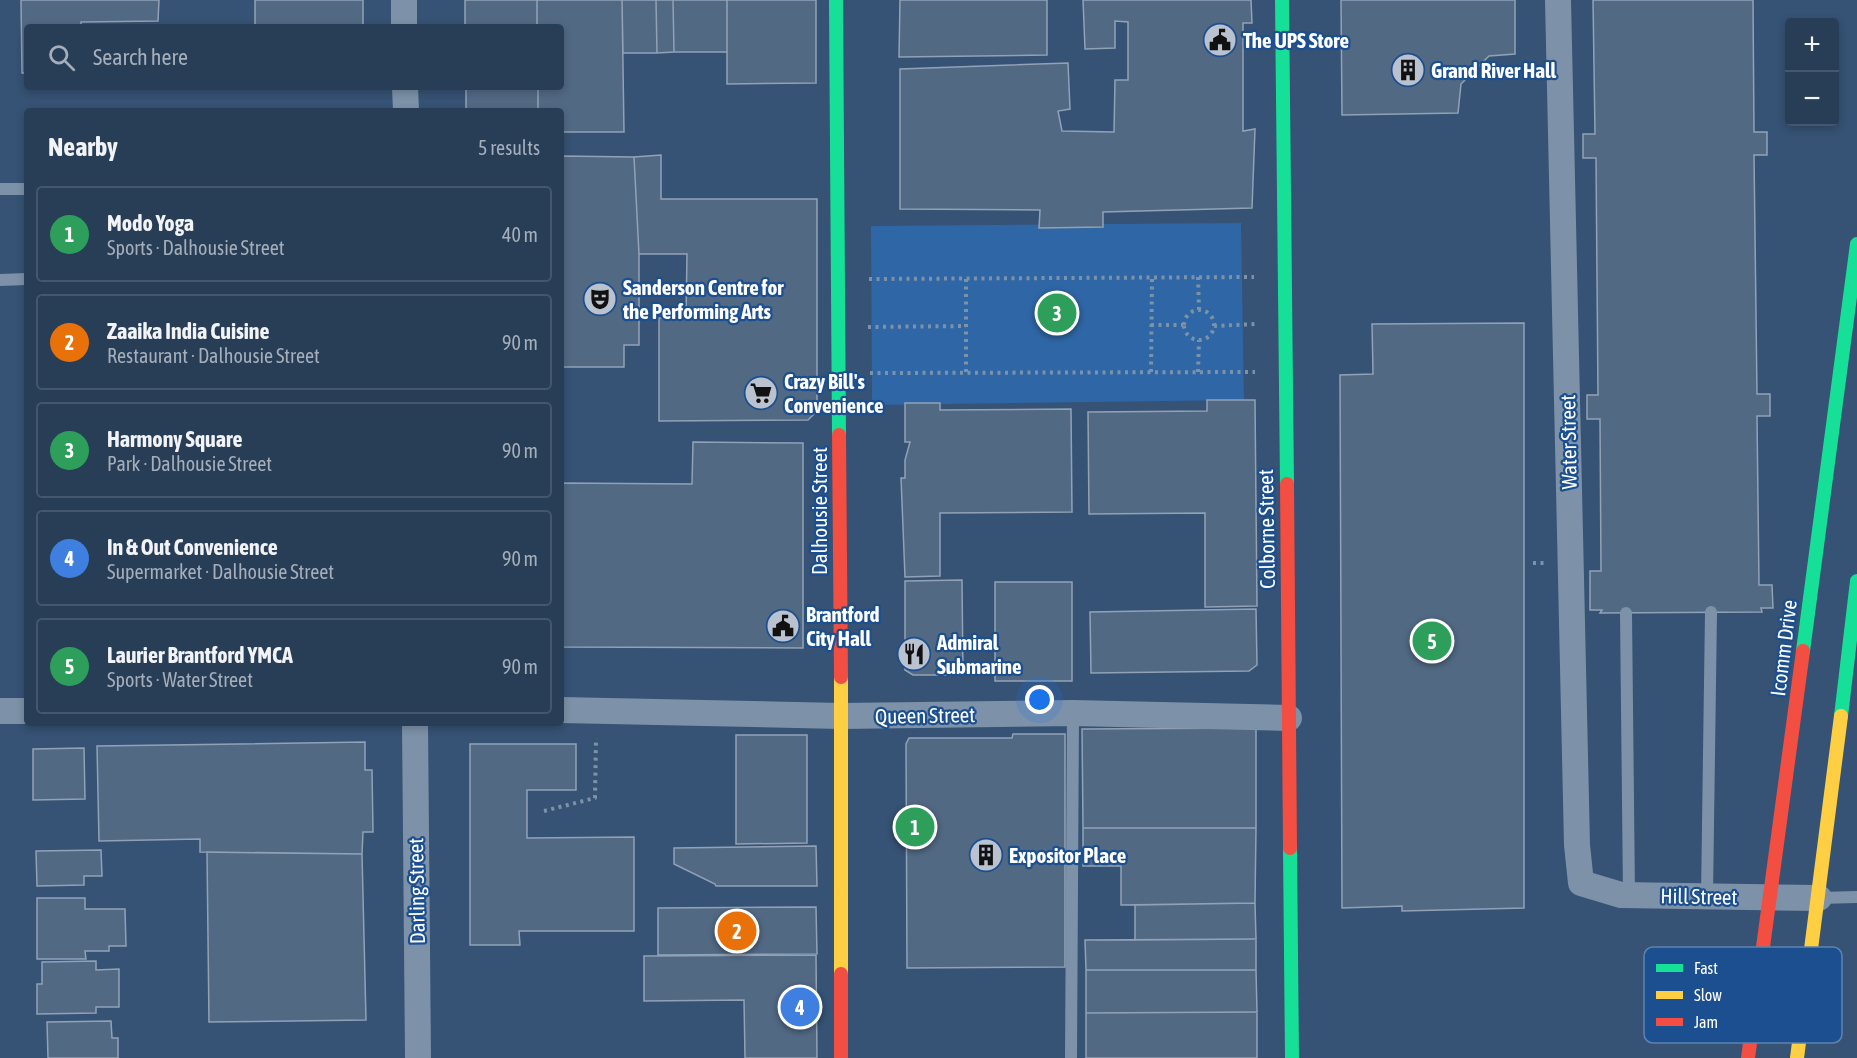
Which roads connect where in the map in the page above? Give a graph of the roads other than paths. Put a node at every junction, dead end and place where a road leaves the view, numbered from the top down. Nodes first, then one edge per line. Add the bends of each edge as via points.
1 (404, 0) edge
2 (836, 0) edge
3 (1282, 0) edge
4 (1558, 0) edge
5 (404, 24) edge
6 (405, 90) edge
7 (406, 108) edge
8 (0, 189) edge
9 (24, 189) edge
10 (1857, 244) edge
11 (24, 279) edge
12 (0, 280) edge
13 (1857, 581) edge
14 (1711, 612) dead end
15 (1626, 613) dead end
16 (564, 710) edge
17 (0, 711) edge
18 (24, 711) edge
19 (1073, 713) junction
20 (841, 716) junction
21 (1289, 718) junction
22 (415, 726) edge
23 (1581, 883) joint
24 (1629, 895) junction
25 (1707, 896) junction
26 (1771, 897) junction
27 (1857, 897) edge
28 (1819, 898) junction
29 (1764, 947) edge
30 (1812, 947) edge
31 (1750, 1043) edge
32 (1799, 1043) edge
33 (418, 1058) edge
34 (841, 1058) edge
35 (1071, 1058) edge
36 (1292, 1058) edge
37 (1748, 1058) edge
38 (1797, 1058) edge

1 - 5 street
2 - 20 main road, Dalhousie Street
3 - 21 main road, Colborne Street
4 - 23 street, Water Street via 1577,845
6 - 7 street
8 - 9 lane
10 - 26 main road, Icomm Drive
11 - 12 lane
13 - 28 main road
14 - 25 lane
15 - 24 lane
16 - 20 street, Queen Street
17 - 18 street
19 - 20 street, Queen Street
19 - 21 street, Queen Street
19 - 35 lane
20 - 34 main road, Dalhousie Street
21 - 36 main road, Colborne Street
22 - 33 street, Darling Street
23 - 24 street, Hill Street
24 - 25 street, Hill Street
25 - 26 street, Hill Street
26 - 28 street, Hill Street
26 - 29 main road, Icomm Drive
27 - 28 lane
28 - 30 main road
31 - 37 main road, Icomm Drive
32 - 38 main road

